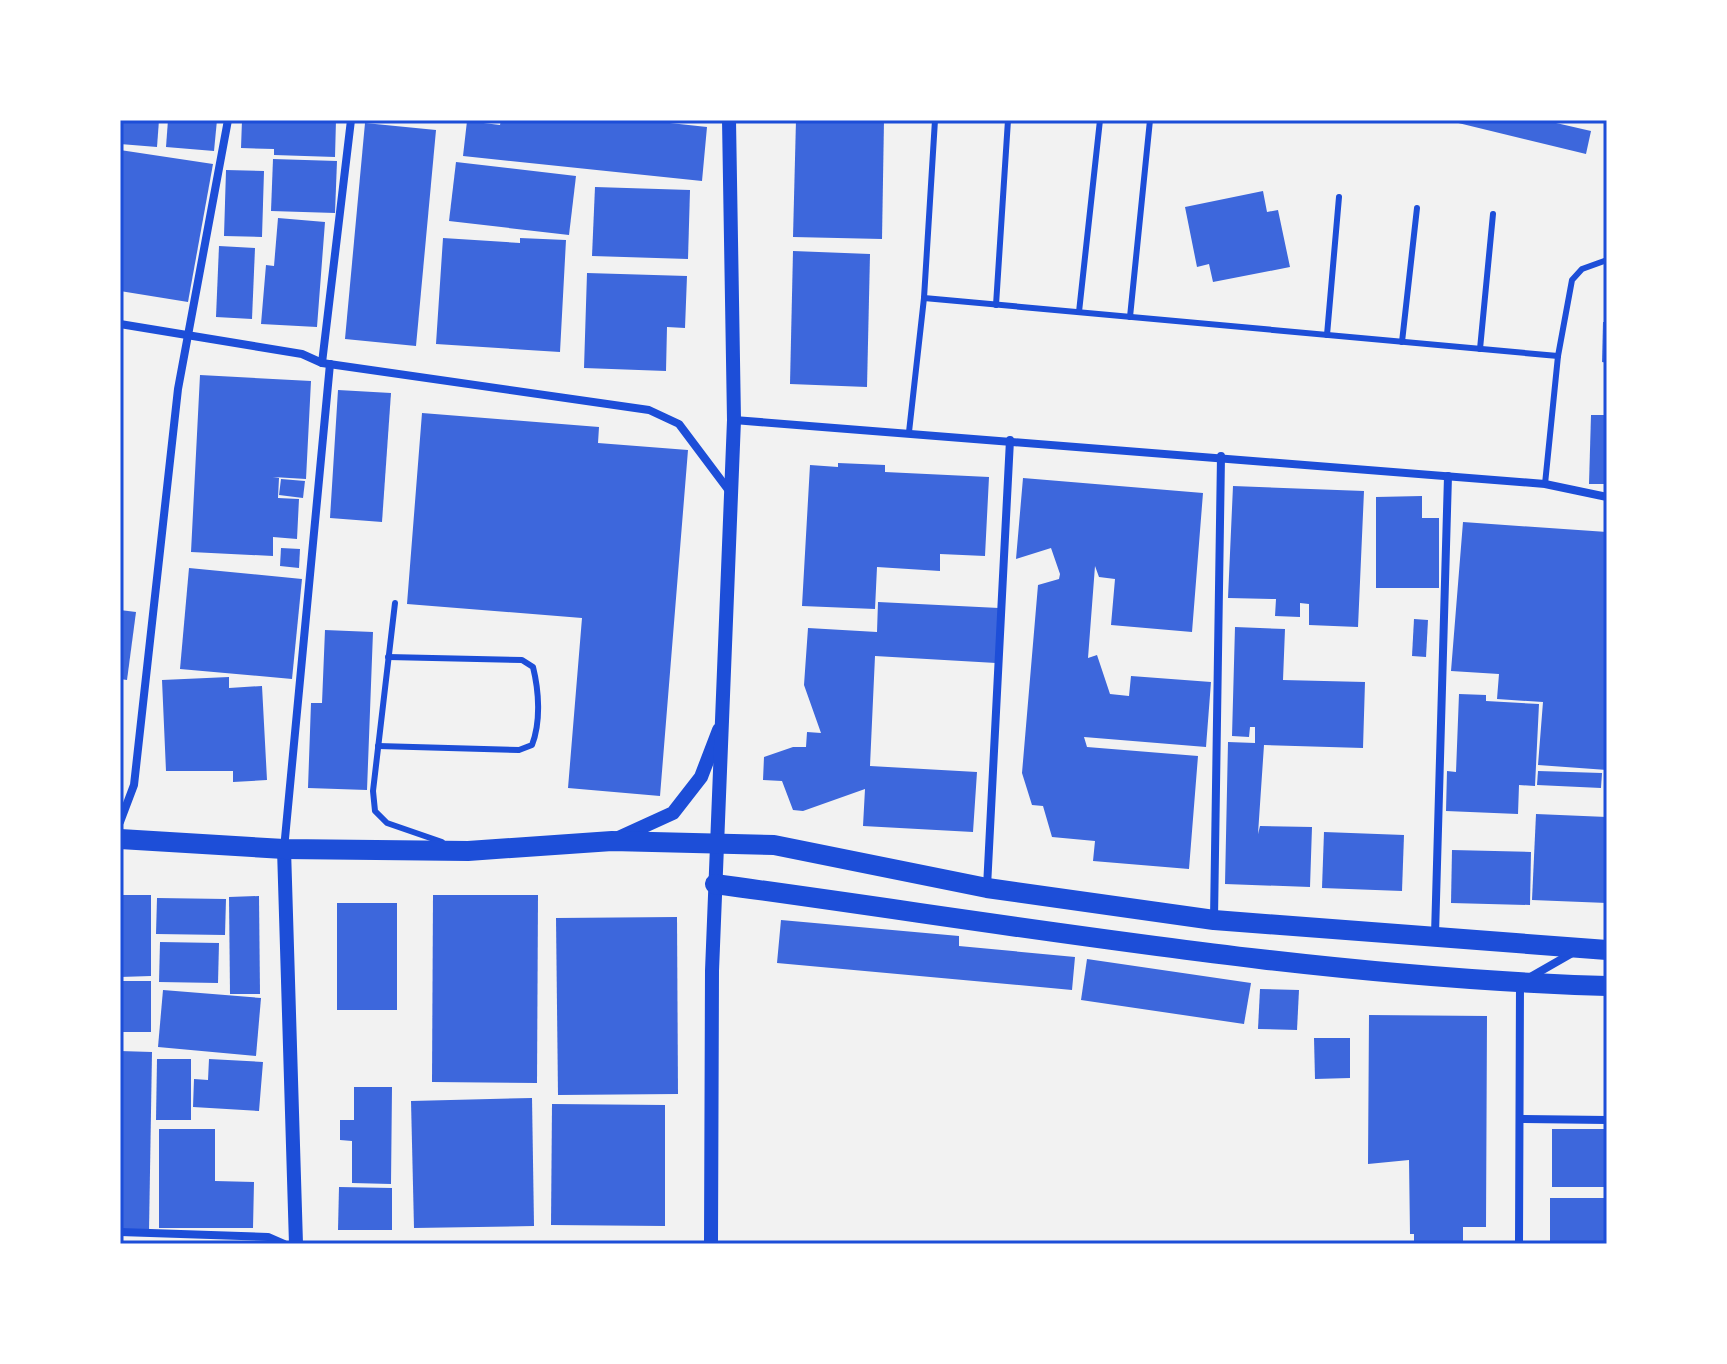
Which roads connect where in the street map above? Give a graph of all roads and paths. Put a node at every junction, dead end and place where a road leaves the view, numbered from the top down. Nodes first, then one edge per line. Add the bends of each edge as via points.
1 (228, 120) edge
2 (351, 120) edge
3 (729, 120) edge
4 (935, 120) edge
5 (1008, 120) edge
6 (1100, 120) edge
7 (1150, 120) edge
8 (1339, 197) dead end
9 (1417, 208) dead end
10 (1493, 214) dead end
11 (1607, 260) edge
12 (924, 298) junction
13 (996, 305) junction
14 (1079, 312) junction
15 (1130, 317) junction
16 (120, 324) edge
17 (1327, 335) junction
18 (188, 336) junction
19 (1402, 342) junction
20 (1480, 349) junction
21 (1558, 356) junction
22 (326, 364) junction
23 (734, 420) junction
24 (909, 432) junction
25 (1010, 440) junction
26 (1221, 456) junction
27 (1448, 476) junction
28 (1545, 484) junction
29 (731, 493) junction
30 (1607, 497) edge
31 (395, 603) dead end
32 (388, 657) junction
33 (723, 718) junction
34 (378, 746) junction
35 (120, 822) edge
36 (120, 839) edge
37 (612, 841) junction
38 (720, 842) junction
39 (284, 849) junction
40 (468, 851) junction
41 (715, 884) junction
42 (987, 888) junction
43 (1214, 920) junction
44 (1435, 939) junction
45 (1578, 950) junction
46 (1607, 950) edge
47 (1520, 983) junction
48 (1607, 986) edge
49 (1520, 1119) junction
50 (1607, 1120) edge
51 (120, 1232) edge
52 (284, 1244) edge
53 (296, 1244) edge
54 (711, 1244) edge
55 (1519, 1244) edge

1 - 18 street
2 - 22 street
3 - 23 street
4 - 12 lane
5 - 13 lane
6 - 14 lane
7 - 15 lane
8 - 17 lane
9 - 19 lane
10 - 20 lane
11 - 21 lane via 1582,269 1572,280
12 - 13 lane
12 - 24 lane
13 - 14 lane
14 - 15 lane
15 - 17 lane
16 - 18 street
17 - 19 lane
18 - 22 street via 302,354
18 - 35 street via 134,785
19 - 20 lane
20 - 21 lane
21 - 28 lane
22 - 29 street via 667,416 679,424
22 - 39 street
23 - 24 street
23 - 29 street
24 - 25 street
25 - 26 street
25 - 42 street
26 - 27 street
26 - 43 street
27 - 28 street
27 - 44 street
28 - 30 street
29 - 33 street
31 - 32 lane
32 - 34 lane
32 - 34 lane via 522,660 533,667 537,682 537,732 532,745 519,750
33 - 37 street via 701,777 673,813
33 - 38 street
34 - 40 lane via 375,811 387,823
36 - 39 main road
37 - 38 main road
37 - 40 main road
38 - 41 street
38 - 42 main road via 774,845
39 - 40 main road
39 - 53 street
41 - 47 main road via 1268,962
41 - 54 street
42 - 43 main road
43 - 44 main road
44 - 45 main road
45 - 46 main road
45 - 47 street
47 - 48 main road
47 - 49 street
49 - 50 street
49 - 55 street
51 - 52 street via 268,1237

